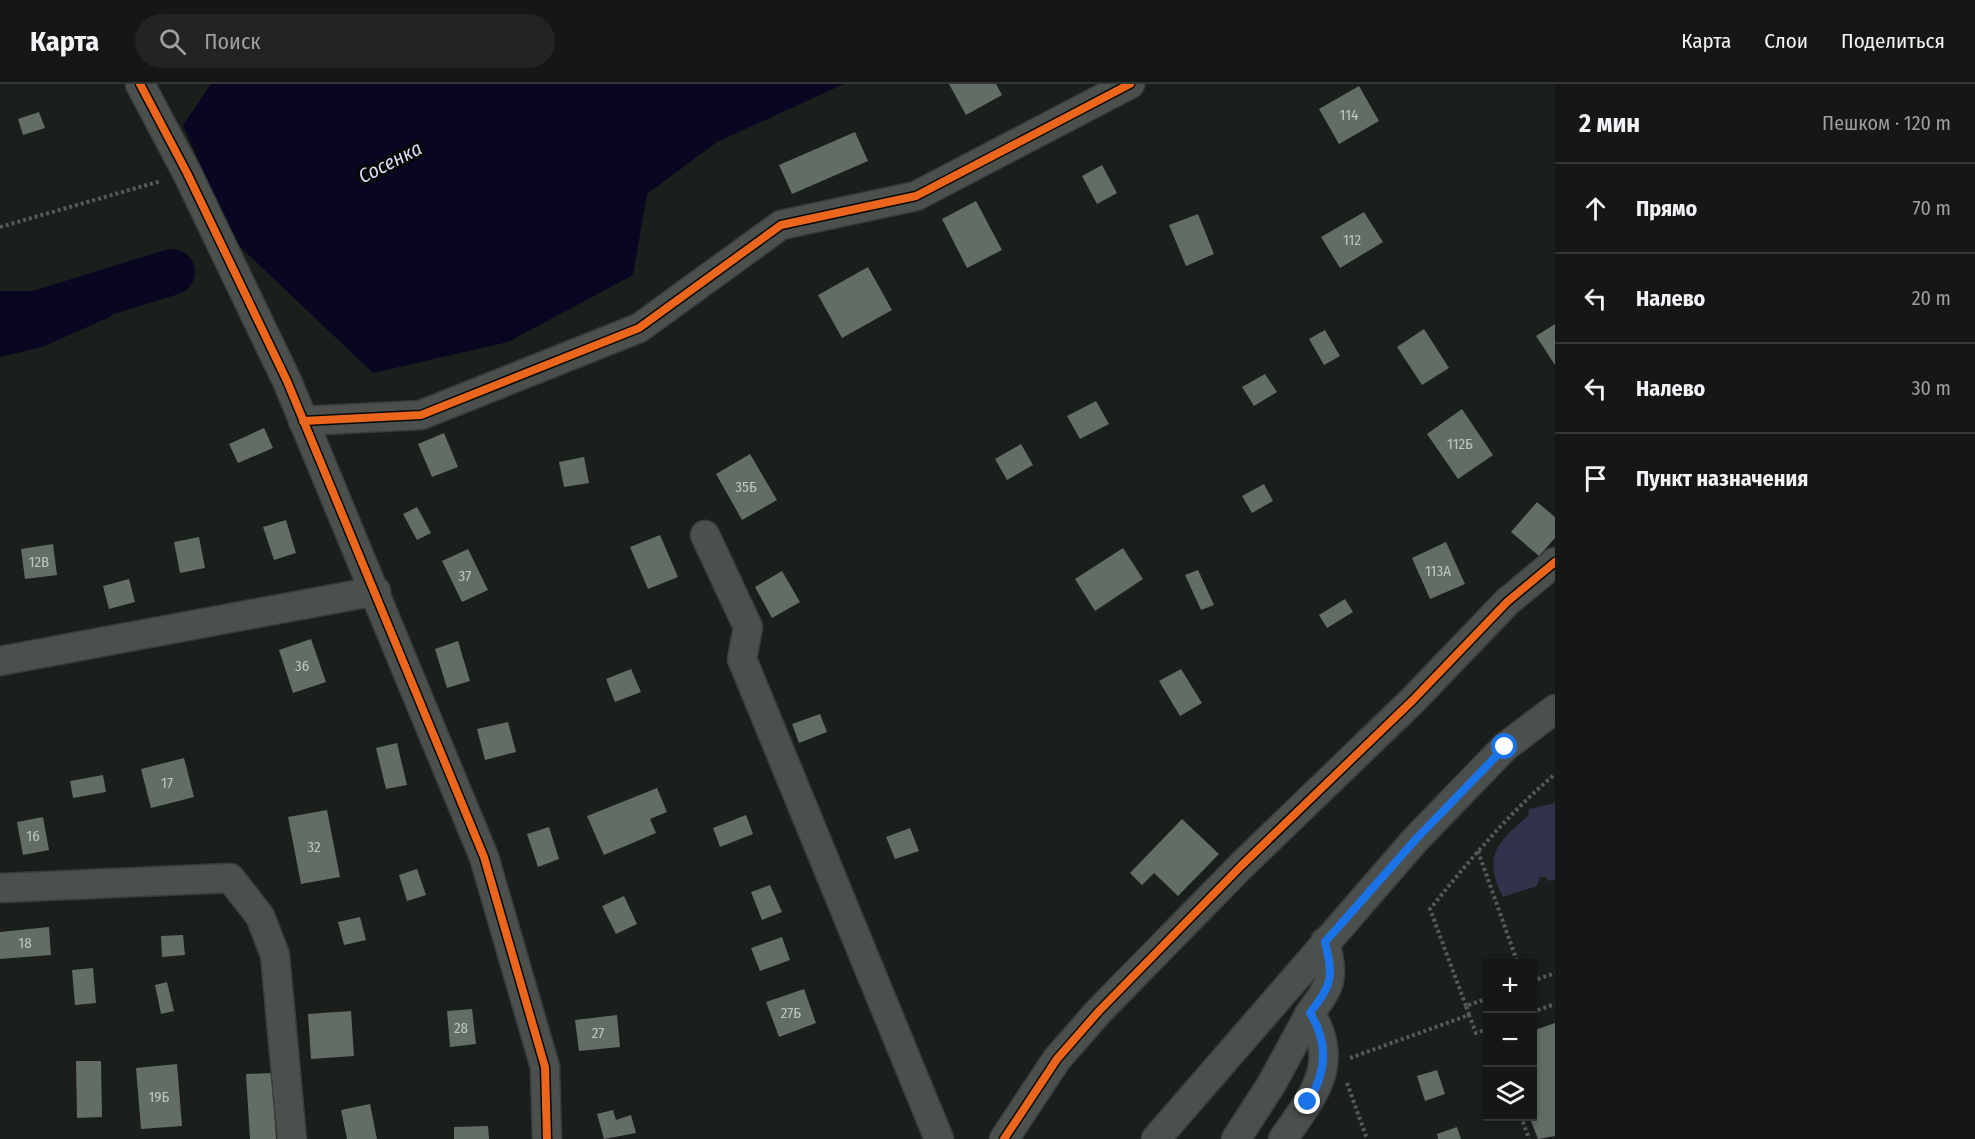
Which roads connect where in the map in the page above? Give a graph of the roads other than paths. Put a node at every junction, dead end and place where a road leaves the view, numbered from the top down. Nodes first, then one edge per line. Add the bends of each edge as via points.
1 (1130, 84) edge
2 (147, 87) edge
3 (303, 422) junction
4 (705, 535) dead end
5 (1555, 562) edge
6 (376, 591) junction
7 (0, 661) edge
8 (1555, 709) edge
9 (0, 888) edge
10 (1325, 942) junction
11 (1310, 1013) junction
12 (292, 1139) edge
13 (547, 1139) edge
14 (939, 1139) edge
15 (1004, 1139) edge
16 (1156, 1139) edge
17 (1236, 1139) edge
18 (1283, 1139) edge

1 - 3 street via 916,196 781,225 639,328 421,415
2 - 3 street
3 - 6 street
4 - 14 street via 748,627 742,659
5 - 15 street via 1507,602 1099,1011 1057,1059
6 - 7 street
6 - 13 street via 484,857 545,1066
8 - 10 street via 1505,747
9 - 12 street via 230,878 260,916 275,955
10 - 11 street via 1329,988
10 - 16 street
11 - 17 street
11 - 18 street via 1324,1041 1325,1064 1319,1085

